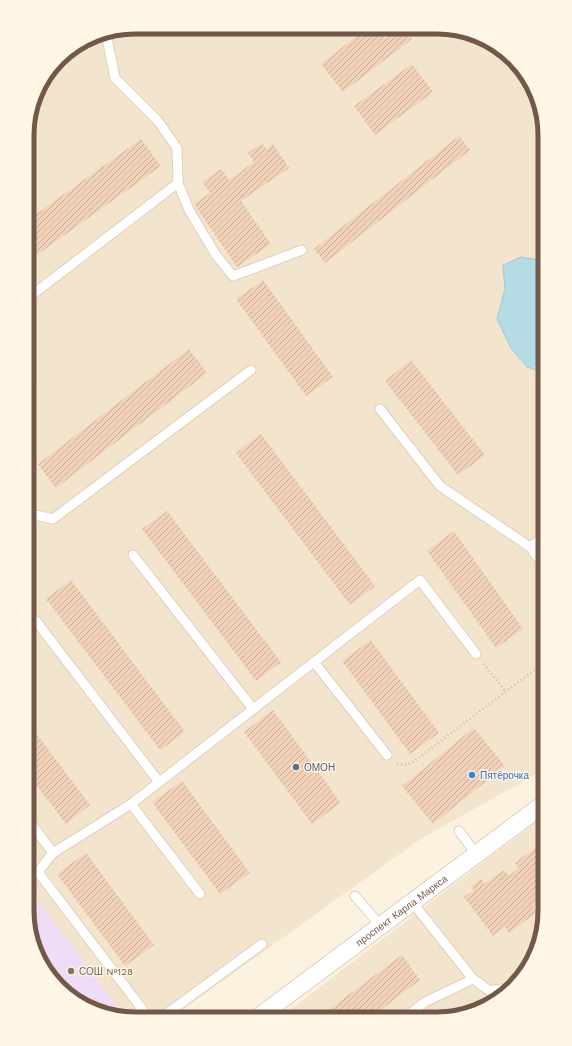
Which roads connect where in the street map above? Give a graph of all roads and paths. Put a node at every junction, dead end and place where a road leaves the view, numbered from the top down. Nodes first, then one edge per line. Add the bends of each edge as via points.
1 (107, 38) edge
2 (178, 183) junction
3 (302, 250) dead end
4 (34, 293) edge
5 (251, 370) dead end
6 (380, 409) dead end
7 (34, 514) edge
8 (538, 541) edge
9 (530, 547) junction
10 (133, 555) dead end
11 (538, 558) edge
12 (36, 621) dead end
13 (476, 654) joint
14 (314, 662) junction
15 (538, 667) edge
16 (506, 692) junction
17 (253, 709) junction
18 (387, 755) joint
19 (159, 782) junction
20 (131, 804) junction
21 (538, 808) edge
22 (34, 827) edge
23 (459, 831) dead end
24 (53, 853) junction
25 (477, 855) junction
26 (200, 894) dead end
27 (355, 896) dead end
28 (412, 902) junction
29 (380, 925) junction
30 (262, 944) dead end
31 (473, 979) junction
32 (501, 989) edge
33 (144, 1012) edge
34 (168, 1012) edge
35 (265, 1012) edge
36 (412, 1012) edge

1 - 2 lane via 115,78 158,121 177,148
2 - 3 lane via 189,210 216,255 234,276
2 - 4 lane
5 - 7 lane via 53,519
6 - 9 lane via 440,486
8 - 9 lane
9 - 11 lane
10 - 17 lane
12 - 19 lane
13 - 14 lane via 420,580
13 - 16 path
14 - 17 lane
14 - 18 lane
15 - 16 path
16 - 18 path via 413,762 406,765 397,764
17 - 19 lane
19 - 20 lane
20 - 24 lane
20 - 26 lane
21 - 25 street, проспект Карла Маркса
22 - 24 lane
23 - 25 lane
24 - 33 lane via 38,872
25 - 28 street, проспект Карла Маркса
27 - 29 lane
28 - 29 street, проспект Карла Маркса
28 - 31 lane
29 - 35 street, проспект Карла Маркса
30 - 34 lane
31 - 32 lane via 490,991
31 - 36 lane via 425,1002

